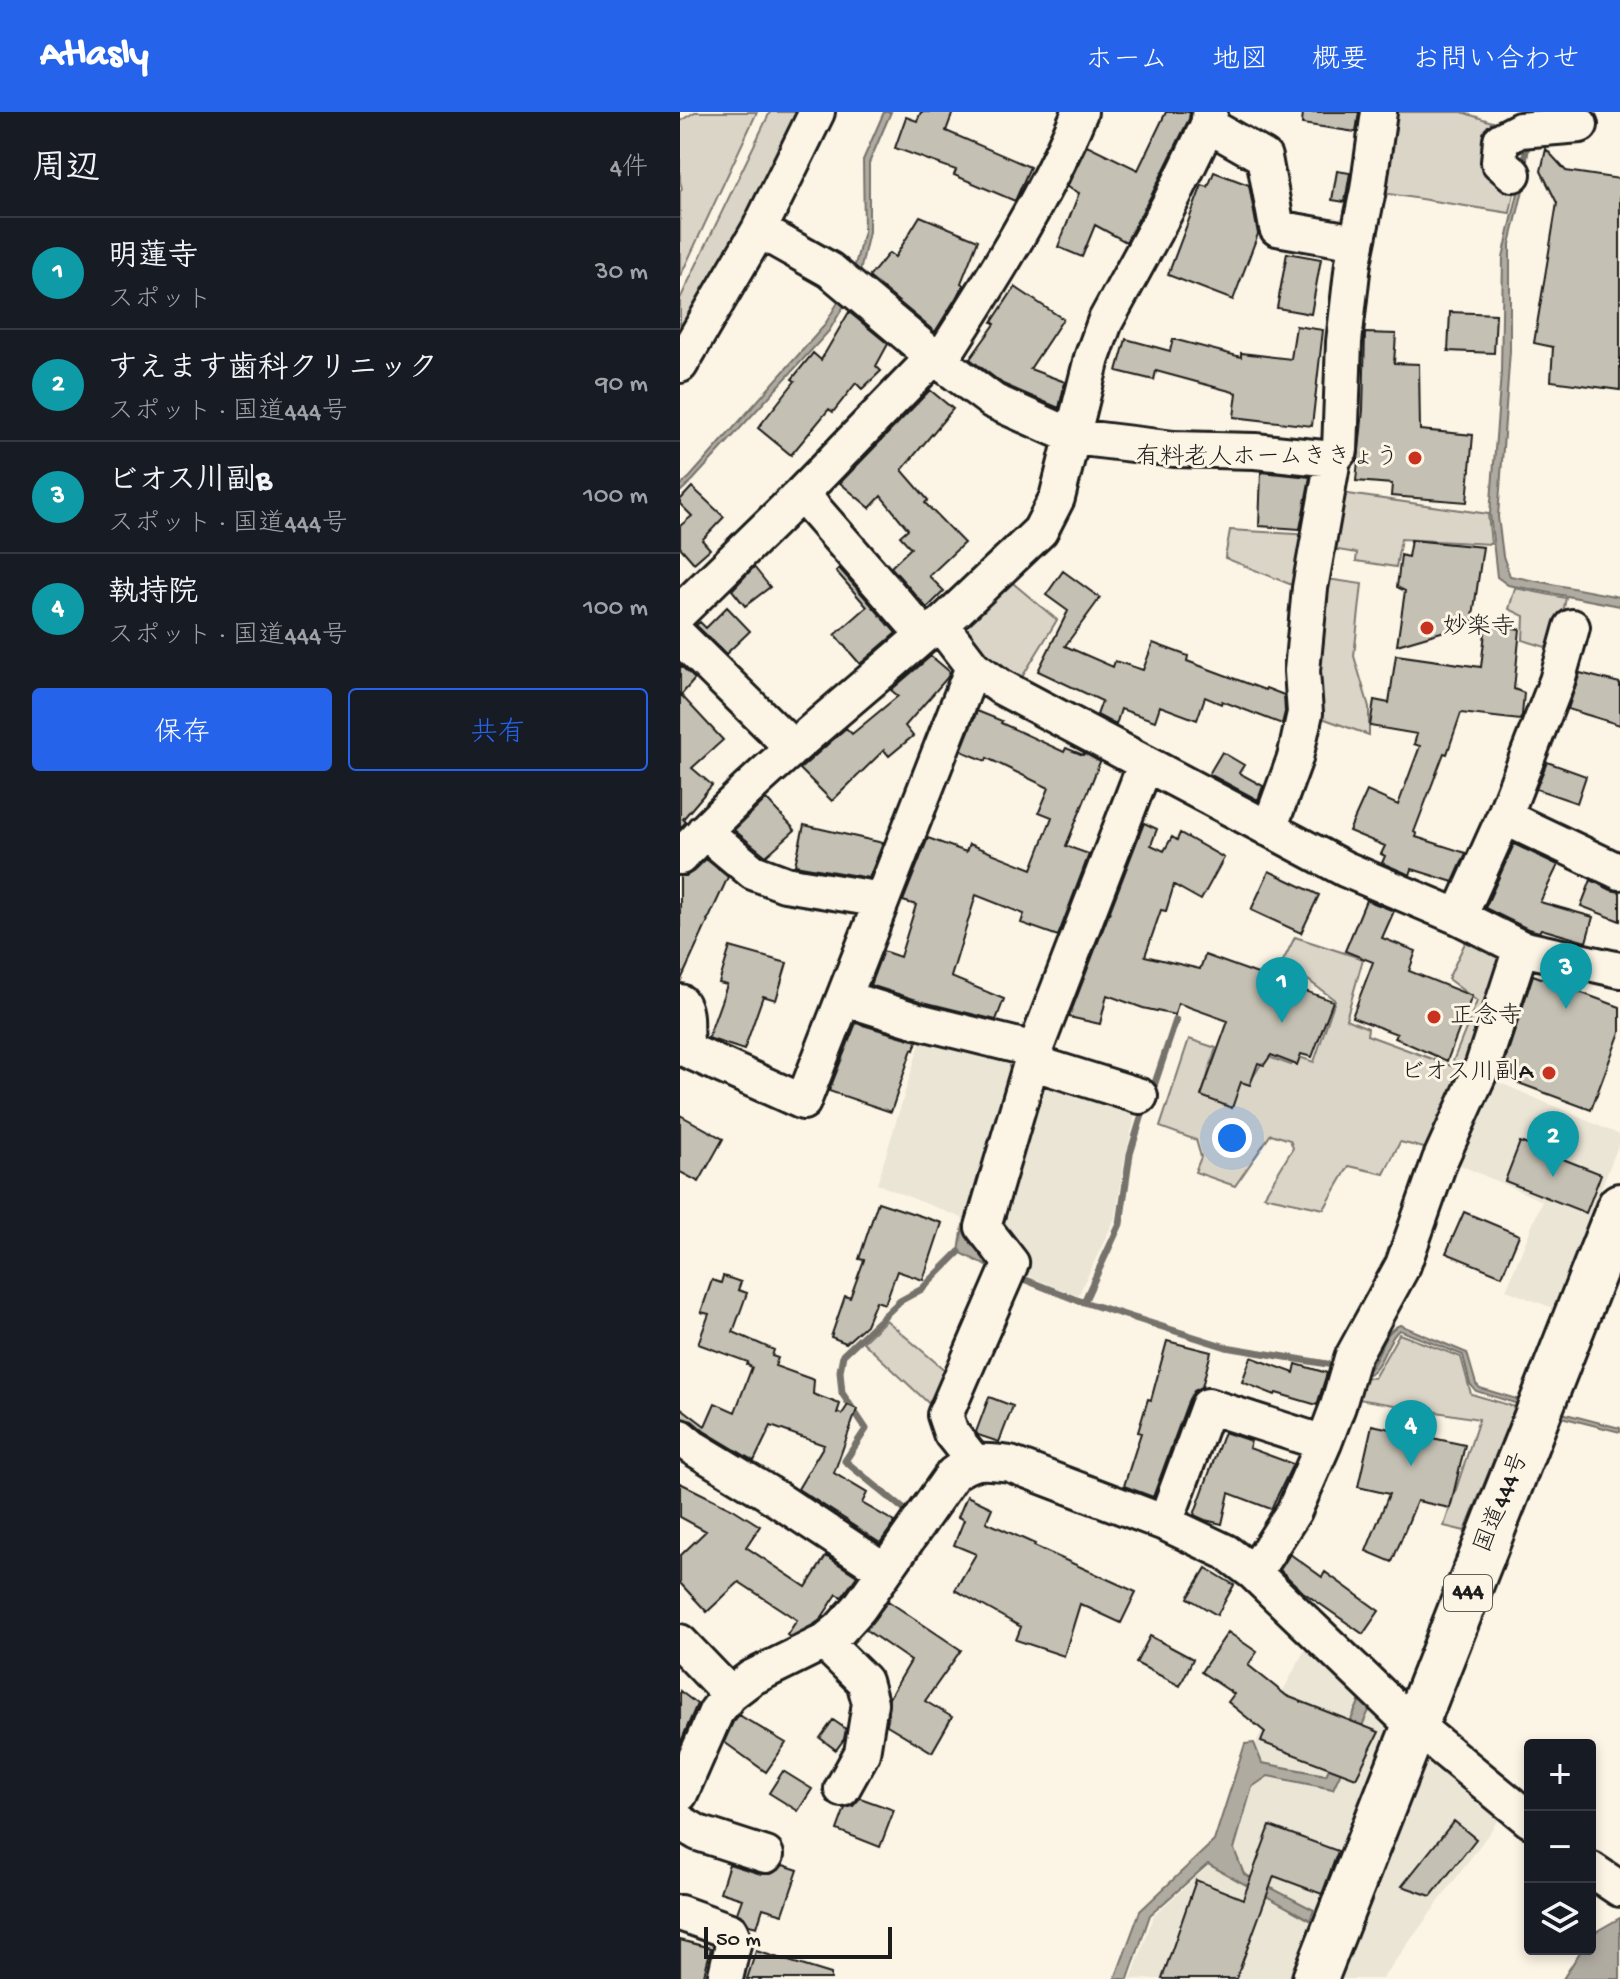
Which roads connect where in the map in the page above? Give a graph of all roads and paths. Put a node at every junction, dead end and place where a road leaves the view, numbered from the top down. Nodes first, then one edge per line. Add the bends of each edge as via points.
1 (817, 112) edge
2 (1080, 112) edge
3 (1379, 112) edge
4 (1209, 119) edge
5 (1580, 125) dead end
6 (1513, 174) dead end
7 (759, 230) junction
8 (1357, 242) junction
9 (937, 359) junction
10 (680, 365) edge
11 (1074, 437) junction
12 (1333, 459) junction
13 (801, 494) junction
14 (680, 612) edge
15 (1572, 627) dead end
16 (933, 630) junction
17 (680, 637) edge
18 (973, 667) junction
19 (793, 748) junction
20 (1145, 765) junction
21 (1504, 817) junction
22 (1269, 829) junction
23 (704, 831) junction
24 (680, 857) edge
25 (1620, 872) edge
26 (882, 900) junction
27 (1459, 917) junction
28 (1521, 948) junction
29 (1620, 970) edge
30 (844, 998) junction
31 (680, 1002) edge
32 (1033, 1056) junction
33 (1140, 1096) dead end
34 (1620, 1206) edge
35 (680, 1437) edge
36 (1324, 1443) junction
37 (974, 1462) junction
38 (1165, 1523) junction
39 (884, 1570) junction
40 (1254, 1573) junction
41 (680, 1642) edge
42 (824, 1642) junction
43 (730, 1694) junction
44 (1415, 1726) junction
45 (842, 1789) dead end
46 (680, 1794) edge
47 (1524, 1815) edge
48 (680, 1822) edge
49 (766, 1855) dead end
50 (1596, 1873) edge
51 (1620, 1889) edge
52 (680, 1913) edge
53 (725, 1979) edge
54 (1315, 1979) edge

1 - 7 street
2 - 9 street via 1028,220
3 - 8 street
4 - 8 street via 1264,157 1277,228
4 - 11 street via 1105,322
5 - 6 street via 1520,130 1501,140 1499,162
7 - 9 street via 830,270
7 - 10 street
8 - 12 street via 1344,342 1340,450
9 - 11 street via 993,401
9 - 13 street
11 - 12 street
11 - 16 street via 1057,498 1040,531
12 - 22 street via 1310,588 1302,671 1305,713
13 - 14 street
13 - 16 street
15 - 21 street via 1557,681
16 - 18 street
16 - 19 street
17 - 19 street
18 - 20 street
18 - 26 street
19 - 23 street
20 - 22 street
20 - 32 street
21 - 25 street
21 - 27 street
22 - 27 street via 1345,869
23 - 24 street
23 - 26 street via 753,872 785,884
26 - 30 street
27 - 28 street
28 - 29 street
28 - 36 street via 1483,1065 1440,1160 1403,1265 1352,1358
30 - 31 street via 803,1102 689,1051
30 - 32 street
32 - 33 street
32 - 37 street via 983,1227 1011,1263 945,1415 951,1433
34 - 44 highway, 国道444号 / 444
35 - 39 street
36 - 38 street via 1208,1406
36 - 40 street via 1294,1511
37 - 38 street via 1010,1464
37 - 39 street via 953,1474
38 - 40 street via 1226,1552
39 - 42 street via 859,1608
40 - 44 street
41 - 43 street
42 - 43 street
42 - 45 street via 864,1681 870,1703 862,1753
43 - 46 street via 716,1712
44 - 47 street
44 - 54 highway, 国道444号 / 444
48 - 49 street
50 - 51 street
52 - 53 street via 730,1931 734,1940

